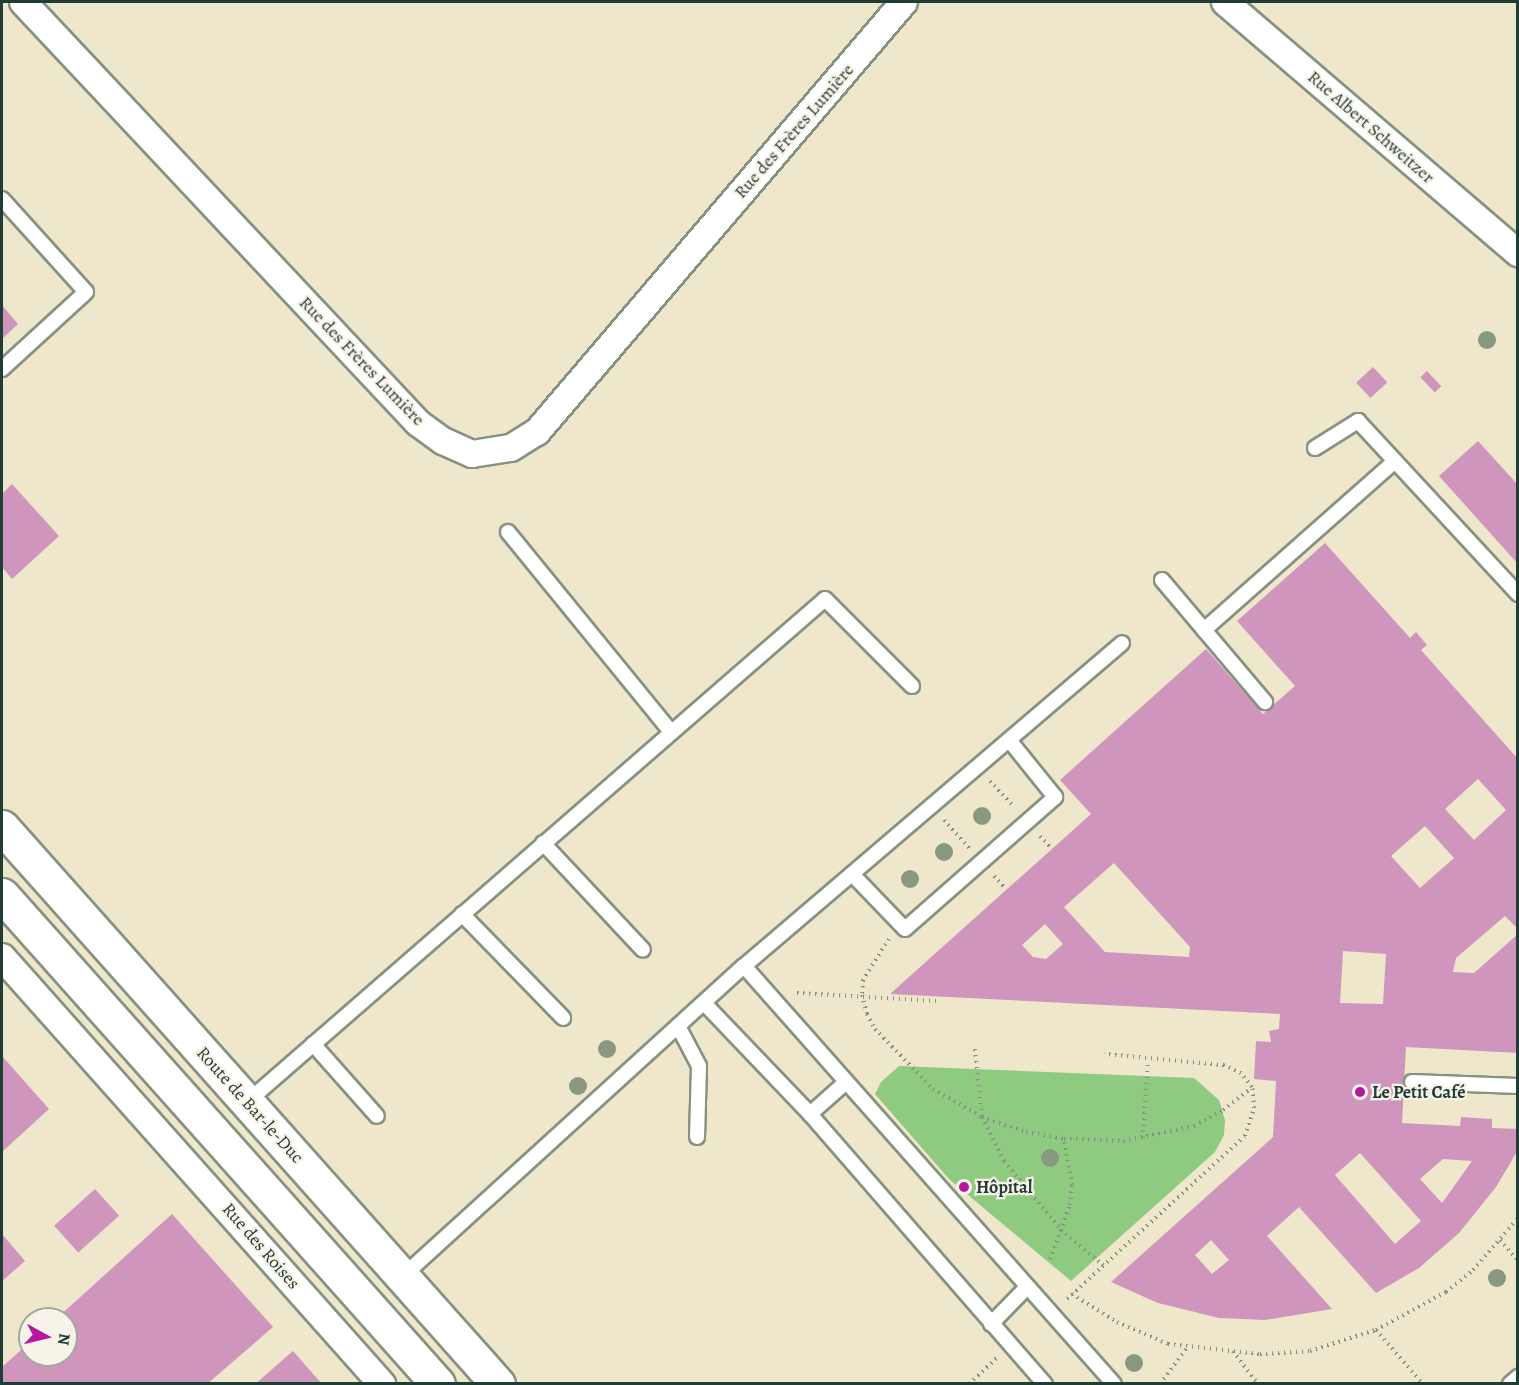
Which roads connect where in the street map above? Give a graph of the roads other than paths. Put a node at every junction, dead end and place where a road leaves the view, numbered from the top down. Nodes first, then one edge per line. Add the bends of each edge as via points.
1 (24, 2) edge
2 (904, 2) edge
3 (1225, 2) edge
4 (2, 199) edge
5 (1518, 253) edge
6 (2, 369) edge
7 (1315, 448) dead end
8 (1395, 461) junction
9 (508, 532) dead end
10 (1162, 580) dead end
11 (1518, 594) edge
12 (1204, 630) junction
13 (1122, 643) dead end
14 (912, 686) dead end
15 (1265, 702) dead end
16 (672, 732) junction
17 (1009, 740) junction
18 (2, 827) edge
19 (543, 843) junction
20 (852, 874) junction
21 (2, 895) edge
22 (462, 914) junction
23 (643, 950) dead end
24 (2, 957) edge
25 (744, 966) junction
26 (704, 1003) junction
27 (563, 1018) dead end
28 (678, 1026) junction
29 (313, 1044) junction
30 (167, 1081) junction
31 (1412, 1082) dead end
32 (844, 1083) junction
33 (1518, 1086) edge
34 (247, 1102) junction
35 (139, 1108) junction
36 (810, 1114) junction
37 (377, 1116) dead end
38 (696, 1137) dead end
39 (403, 1276) junction
40 (1026, 1288) junction
41 (991, 1324) junction
42 (1518, 1377) edge
43 (382, 1383) edge
44 (438, 1383) edge
45 (498, 1383) edge
46 (1045, 1383) edge
47 (1113, 1383) edge
48 (1510, 1383) edge

1 - 2 street, Rue des Frères Lumière via 418,423 443,441 472,454 511,448 537,432
3 - 5 street, Rue Albert Schweitzer
4 - 6 lane via 86,292
7 - 8 lane via 1358,421
8 - 11 lane
8 - 12 lane
9 - 16 lane
10 - 12 lane
12 - 15 lane
13 - 17 lane
14 - 16 lane via 825,598
16 - 19 lane
17 - 20 lane
17 - 20 lane via 1055,797 905,929
18 - 34 main road, Route de Bar-le-Duc
19 - 22 lane
19 - 23 lane
20 - 25 lane
21 - 30 main road
22 - 27 lane
22 - 29 lane
24 - 35 street, Rue des Roises
25 - 26 lane
25 - 32 lane
26 - 28 lane
26 - 36 lane
28 - 38 lane via 699,1066
28 - 39 lane
29 - 34 lane
29 - 37 lane
30 - 35 street
30 - 44 main road
31 - 33 lane
32 - 36 lane
32 - 40 lane
34 - 39 main road, Route de Bar-le-Duc
35 - 43 street, Rue des Roises
36 - 41 lane
39 - 45 main road, Route de Bar-le-Duc
40 - 41 lane
40 - 47 lane
41 - 46 lane
42 - 48 lane

